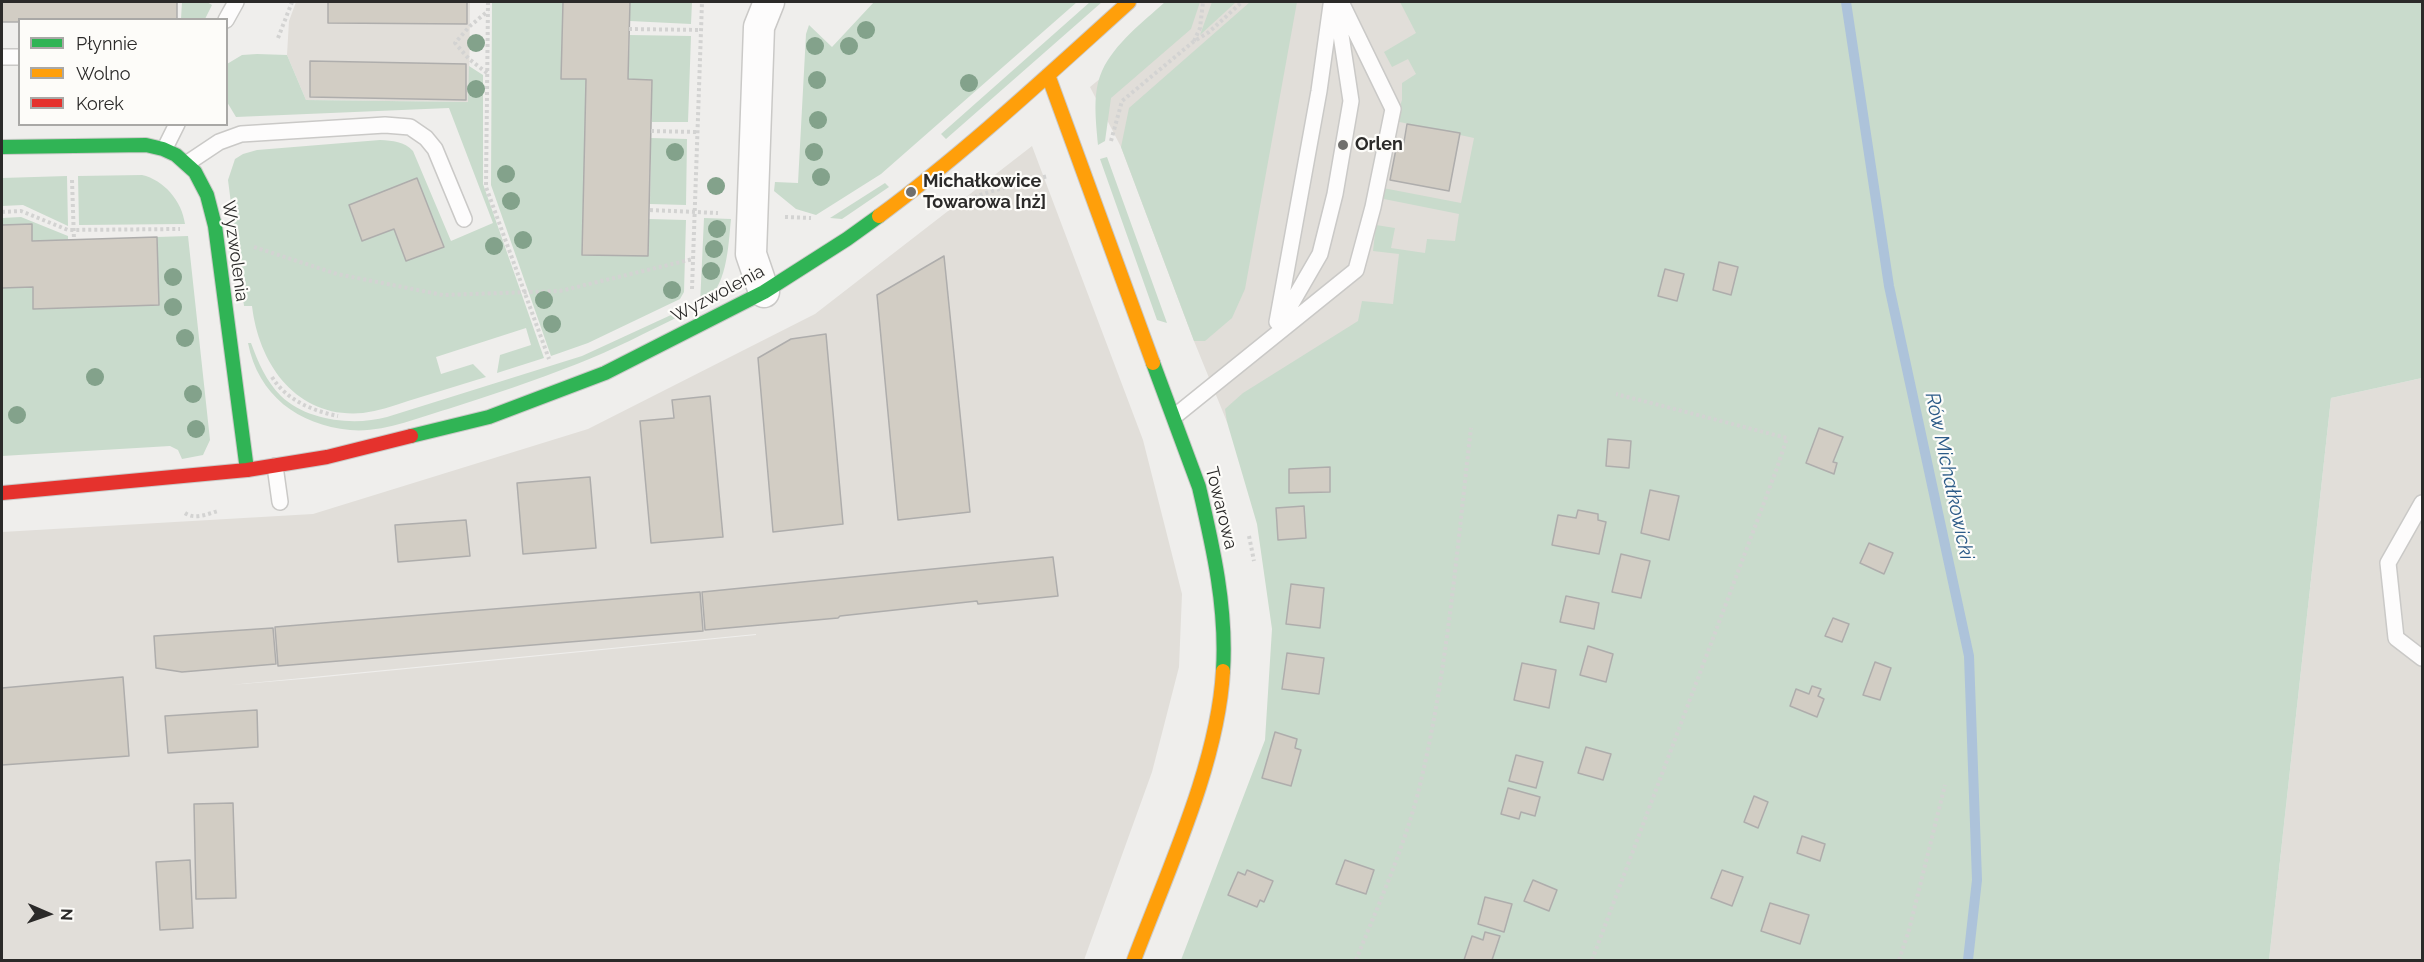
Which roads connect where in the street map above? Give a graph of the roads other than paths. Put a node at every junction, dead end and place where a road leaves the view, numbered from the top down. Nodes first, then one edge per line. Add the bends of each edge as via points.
1 (236, 2) edge
2 (769, 2) edge
3 (1129, 2) edge
4 (1334, 2) edge
5 (1341, 2) edge
6 (227, 18) edge
7 (2, 57) edge
8 (18, 57) edge
9 (1048, 75) junction
10 (176, 126) edge
11 (2, 147) edge
12 (165, 148) junction
13 (189, 162) junction
14 (464, 219) dead end
15 (764, 292) junction
16 (1275, 333) junction
17 (1175, 416) junction
18 (275, 466) junction
19 (247, 470) junction
20 (2, 493) edge
21 (280, 502) dead end
22 (2422, 503) edge
23 (2422, 658) edge
24 (1134, 960) edge

1 - 6 lane
2 - 15 street via 759,27 751,254
3 - 9 street, Wyzwolenia
4 - 16 lane
4 - 16 lane via 1351,101 1335,194 1320,254
5 - 16 lane via 1393,109 1356,270
7 - 8 lane
9 - 15 street, Wyzwolenia via 911,192
9 - 17 street, Towarowa
10 - 12 lane
11 - 12 street, Wyzwolenia via 116,139
12 - 13 street, Wyzwolenia
13 - 14 lane via 219,142 241,134 385,125 410,128 435,149
13 - 19 street, Wyzwolenia via 208,193 216,235
15 - 18 street, Wyzwolenia via 605,373 541,399 489,417 394,441
16 - 17 lane
17 - 24 street, Towarowa via 1199,487 1215,555 1222,606 1221,705 1207,764
18 - 19 street, Wyzwolenia
18 - 21 lane
19 - 20 street, Wyzwolenia
22 - 23 lane via 2388,563 2396,638

